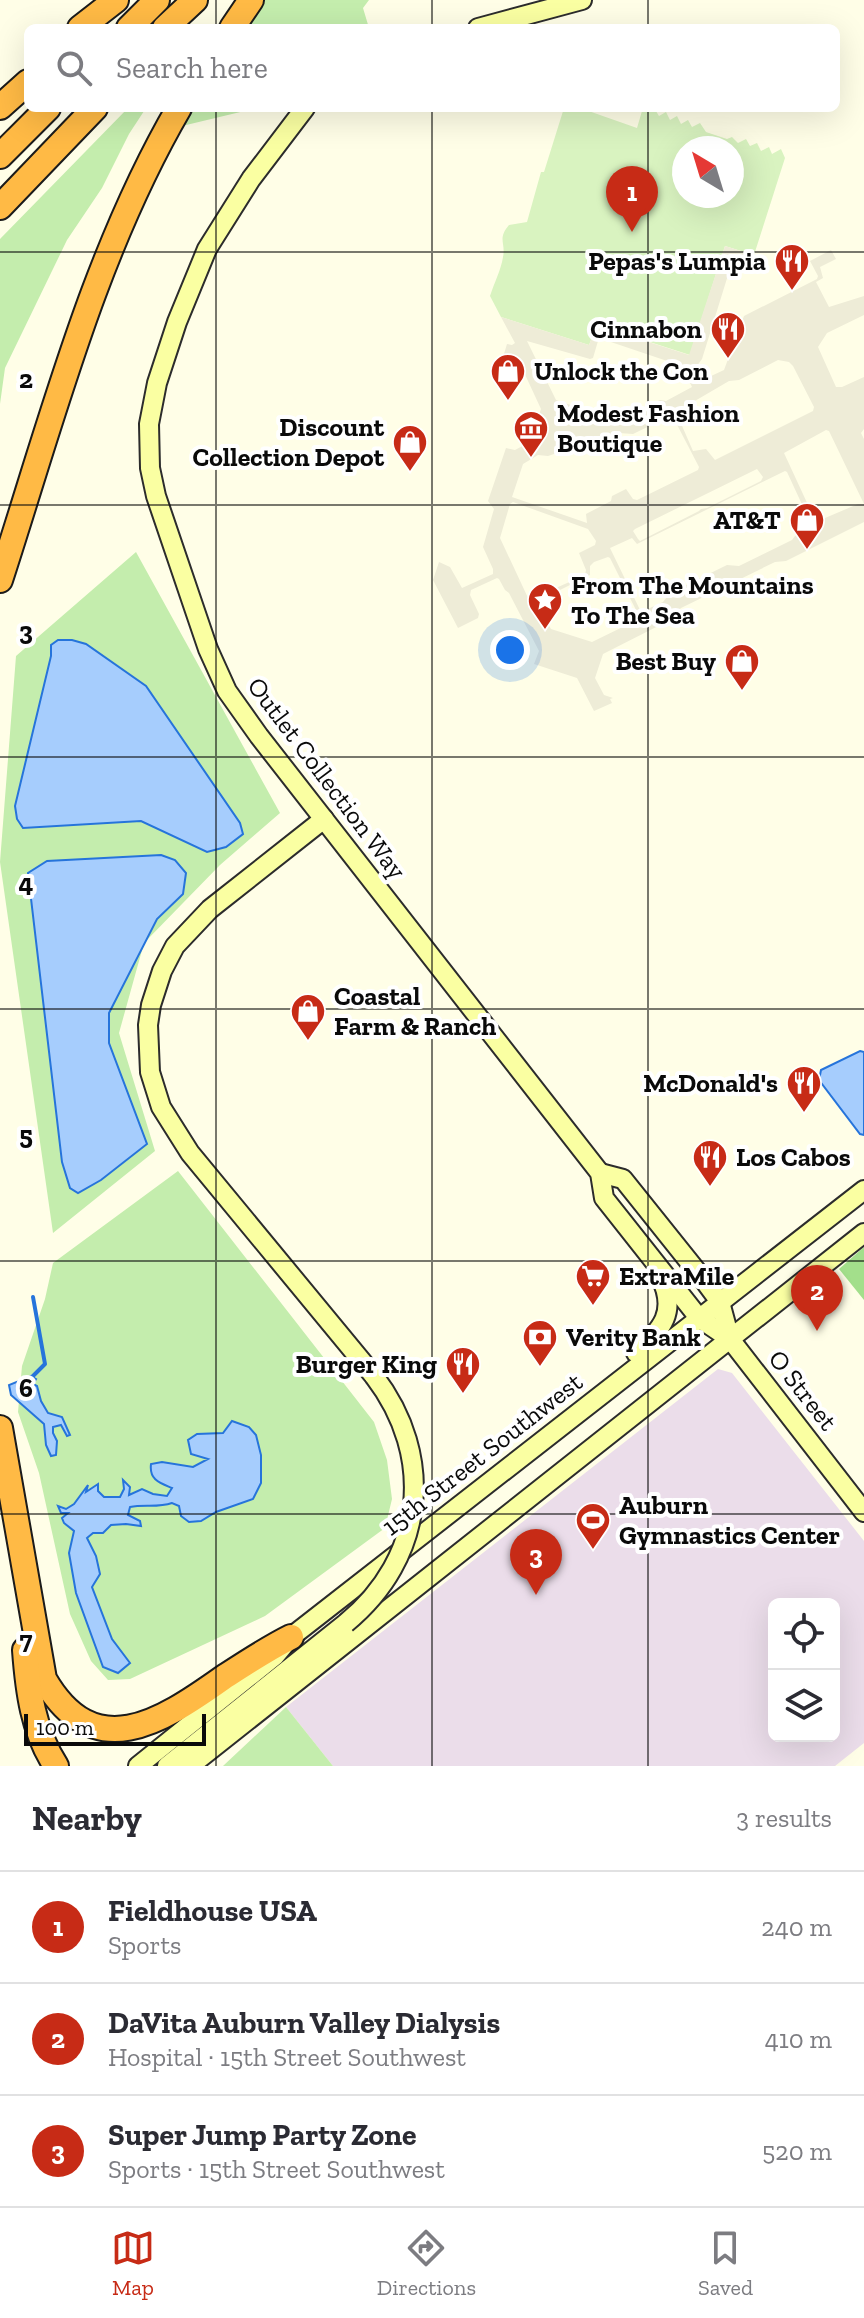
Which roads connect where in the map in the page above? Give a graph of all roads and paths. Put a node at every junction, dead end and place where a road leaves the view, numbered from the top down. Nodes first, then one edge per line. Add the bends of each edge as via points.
1 (117, 0) edge
2 (157, 0) edge
3 (251, 0) edge
4 (582, 0) edge
5 (190, 4) edge
6 (85, 24) edge
7 (91, 24) edge
8 (133, 24) edge
9 (172, 24) edge
10 (235, 24) edge
11 (493, 24) edge
12 (24, 72) edge
13 (24, 86) edge
14 (0, 91) edge
15 (0, 107) edge
16 (44, 112) edge
17 (79, 112) edge
18 (91, 112) edge
19 (177, 112) edge
20 (302, 112) edge
21 (0, 156) edge
22 (0, 190) edge
23 (0, 207) edge
24 (0, 580) edge
25 (324, 819) junction
26 (600, 1173) junction
27 (864, 1190) edge
28 (864, 1233) edge
29 (642, 1246) junction
30 (720, 1302) junction
31 (699, 1318) junction
32 (730, 1339) junction
33 (574, 1414) junction
34 (2, 1436) edge
35 (864, 1512) edge
36 (291, 1637) junction
37 (56, 1766) edge
38 (138, 1766) edge
39 (167, 1766) edge
40 (190, 1766) edge

1 - 6 highway
1 - 7 highway
2 - 8 highway
3 - 10 highway
4 - 11 main road
5 - 9 highway
12 - 14 highway
13 - 15 highway
16 - 21 highway
17 - 22 highway
18 - 23 highway
19 - 24 highway via 101,272
20 - 25 main road, Outlet Collection Way via 207,249 157,383 148,441 156,496 219,674 236,706
25 - 26 main road, Outlet Collection Way
25 - 39 main road, bridge via 210,909 175,946 151,1005 150,1072 161,1107 190,1153 385,1391 409,1446 413,1512 402,1551 372,1600
26 - 29 main road, Outlet Collection Way via 604,1198
26 - 30 main road, Outlet Collection Way via 623,1179
27 - 30 main road, 15th Street Southwest
28 - 32 main road
29 - 31 main road, Outlet Collection Way
29 - 33 main road via 666,1288 664,1324
30 - 31 main road, 15th Street Southwest
30 - 32 main road, O Street
31 - 32 main road, O Street
31 - 33 main road, 15th Street Southwest
32 - 35 main road, O Street
32 - 40 main road
33 - 36 main road, 15th Street Southwest
34 - 36 highway via 44,1679 77,1719 126,1731 160,1720
34 - 37 highway via 28,1692
36 - 38 main road, 15th Street Southwest via 275,1656

